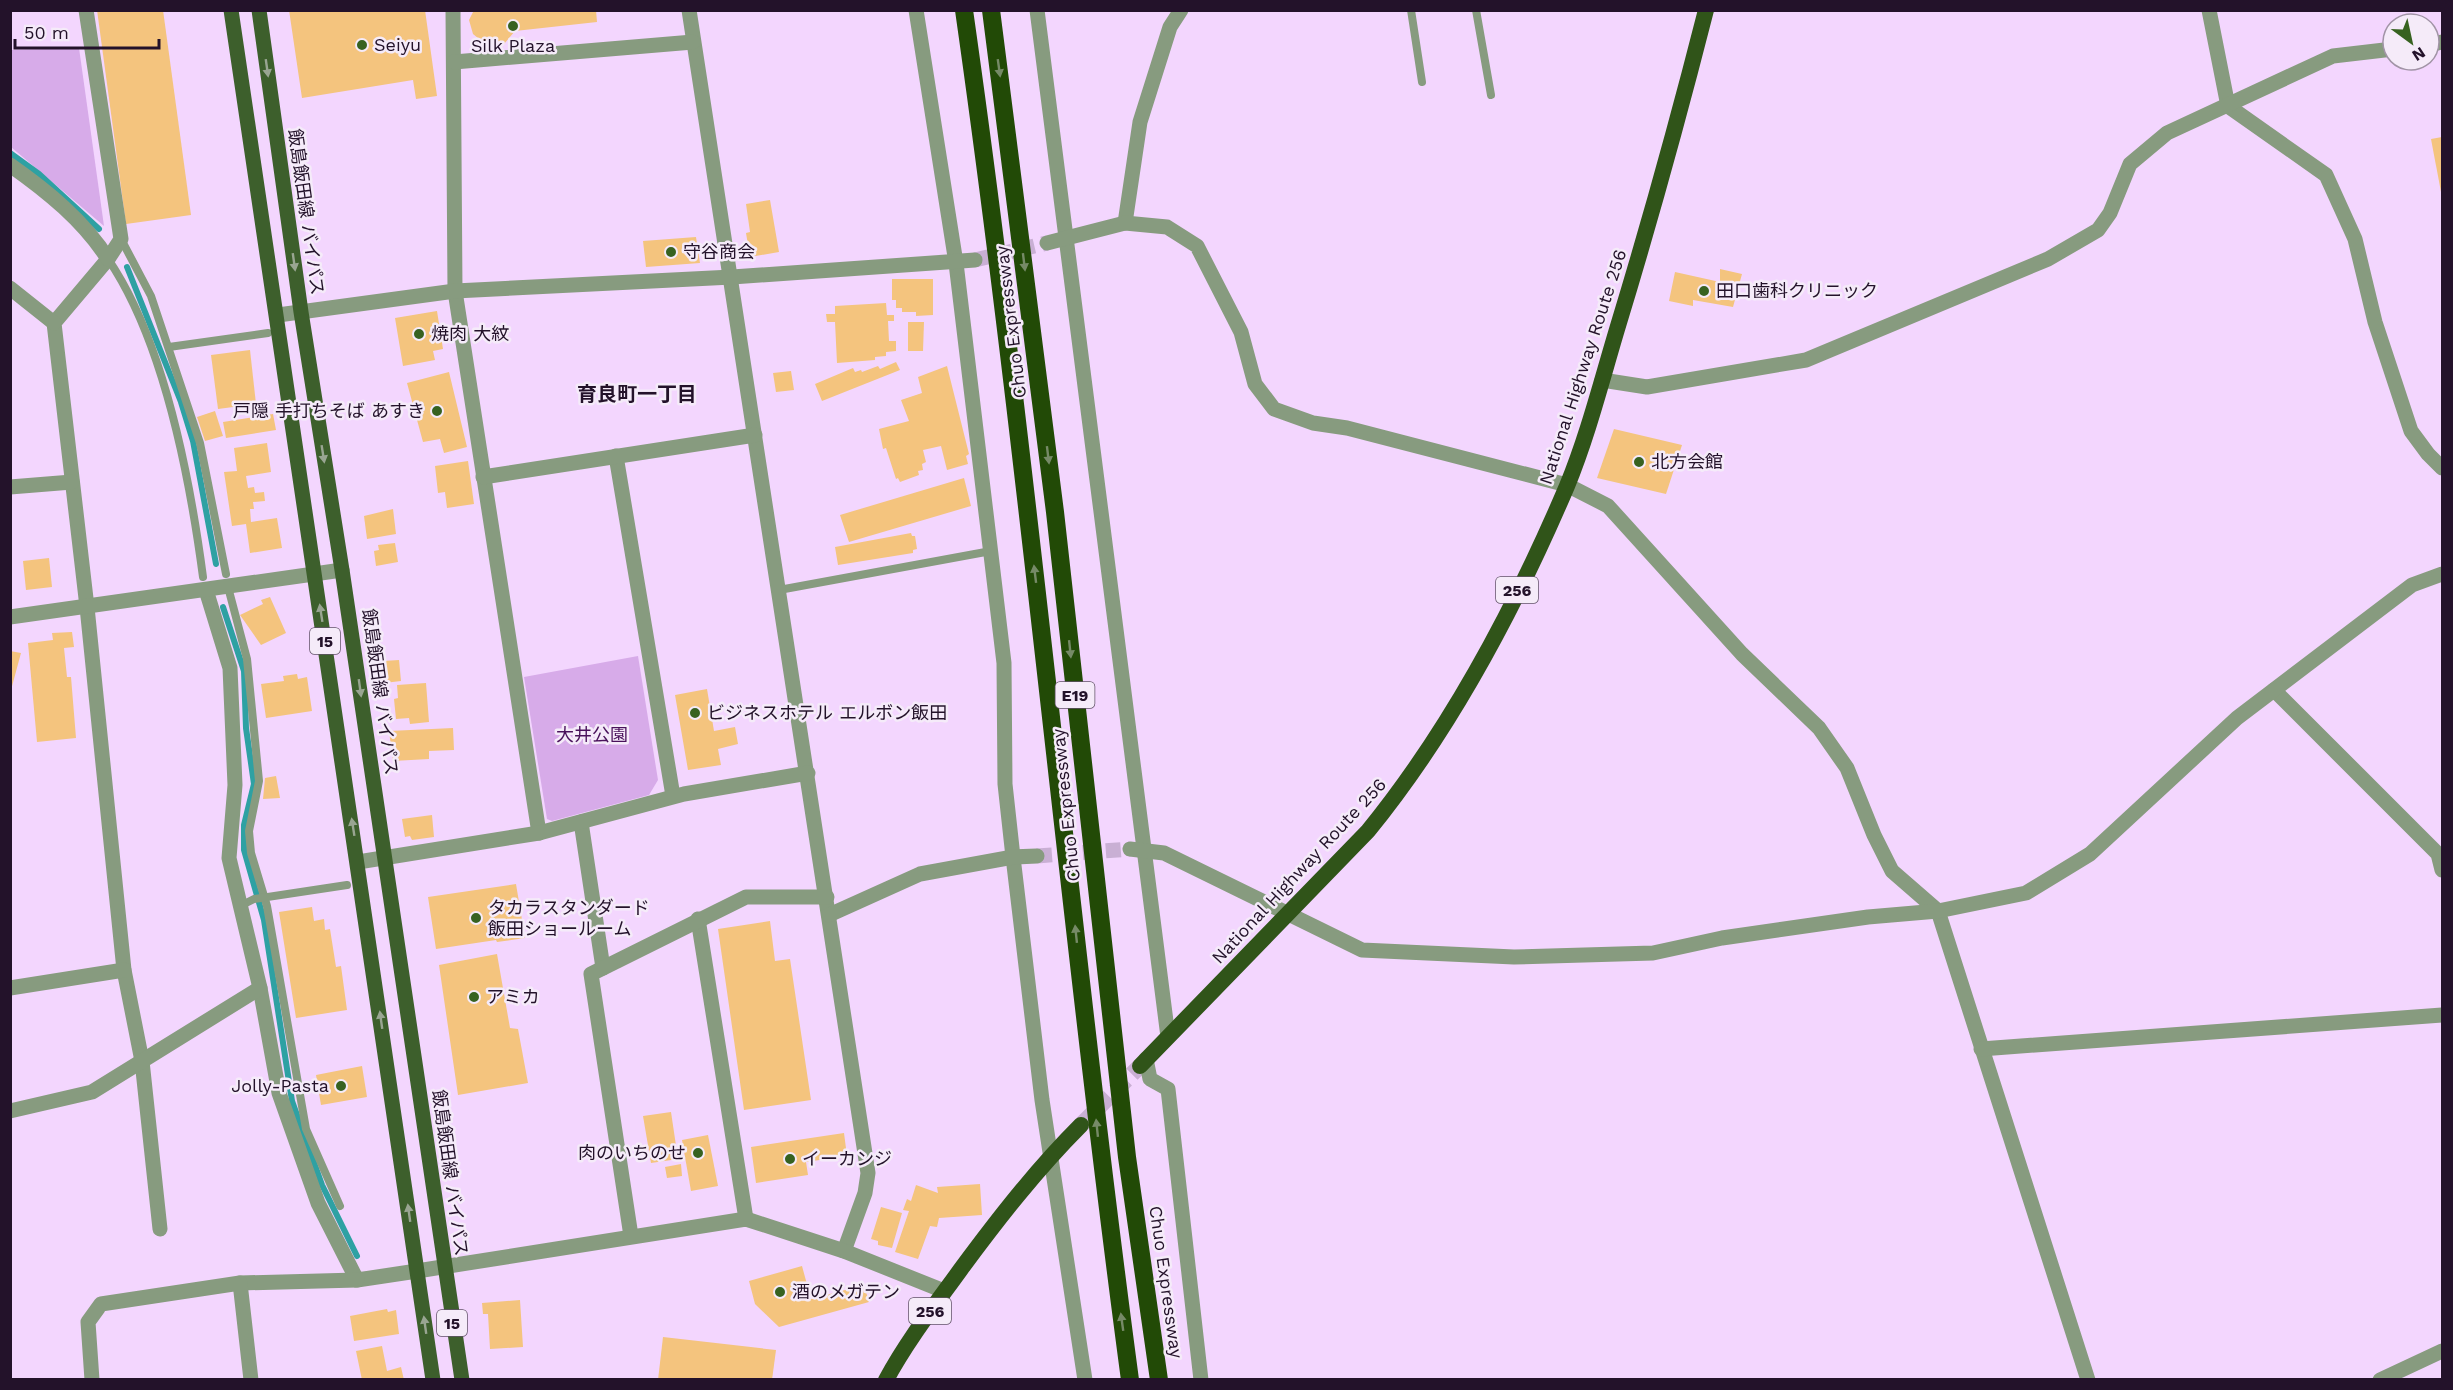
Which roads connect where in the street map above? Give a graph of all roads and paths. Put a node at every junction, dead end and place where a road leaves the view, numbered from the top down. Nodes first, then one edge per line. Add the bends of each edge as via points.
1 (86, 10) edge
2 (231, 10) edge
3 (259, 10) edge
4 (453, 10) edge
5 (689, 10) edge
6 (916, 10) edge
7 (964, 10) edge
8 (991, 10) edge
9 (1036, 10) edge
10 (1181, 10) edge
11 (1411, 10) edge
12 (1476, 10) edge
13 (1706, 10) edge
14 (2209, 10) edge
15 (693, 42) junction
16 (2381, 50) edge
17 (454, 62) junction
18 (1422, 82) dead end
19 (1491, 95) dead end
20 (2228, 106) junction
21 (10, 165) edge
22 (1125, 223) junction
23 (1068, 238) junction
24 (121, 239) junction
25 (1047, 243) tunnel mouth
26 (108, 259) junction
27 (975, 260) tunnel mouth
28 (956, 263) junction
29 (732, 277) junction
30 (10, 288) edge
31 (456, 291) junction
32 (301, 312) junction
33 (278, 315) junction
34 (54, 322) junction
35 (268, 333) dead end
36 (169, 347) junction
37 (1602, 380) junction
38 (755, 435) junction
39 (616, 456) junction
40 (2442, 468) edge
41 (483, 477) junction
42 (72, 482) junction
43 (1567, 485) junction
44 (10, 487) edge
45 (991, 551) junction
46 (342, 570) junction
47 (315, 573) junction
48 (2442, 574) edge
49 (227, 580) junction
50 (205, 583) junction
51 (779, 590) junction
52 (87, 607) junction
53 (10, 617) edge
54 (2274, 690) junction
55 (808, 773) junction
56 (673, 796) junction
57 (581, 822) junction
58 (538, 833) junction
59 (1130, 849) tunnel mouth
60 (1146, 852) junction
61 (1037, 856) tunnel mouth
62 (385, 857) junction
63 (1012, 857) junction
64 (358, 862) junction
65 (2442, 870) edge
66 (347, 885) dead end
67 (826, 897) junction
68 (256, 900) junction
69 (1938, 911) junction
70 (829, 915) junction
71 (1288, 915) junction
72 (698, 919) junction
73 (603, 968) junction
74 (124, 970) junction
75 (10, 988) edge
76 (260, 988) junction
77 (2442, 1015) edge
78 (1168, 1037) junction
79 (1981, 1049) junction
80 (142, 1060) junction
81 (1143, 1062) joint
82 (10, 1111) edge
83 (1081, 1125) tunnel mouth
84 (1051, 1155) junction
85 (340, 1206) dead end
86 (746, 1219) junction
87 (160, 1229) dead end
88 (631, 1236) junction
89 (844, 1251) junction
90 (443, 1266) junction
91 (417, 1271) junction
92 (357, 1280) junction
93 (240, 1283) junction
94 (944, 1291) junction
95 (2442, 1351) edge
96 (92, 1380) edge
97 (250, 1380) edge
98 (433, 1380) edge
99 (462, 1380) edge
100 (886, 1380) edge
101 (1085, 1380) edge
102 (1130, 1380) edge
103 (1159, 1380) edge
104 (1201, 1380) edge
105 (2088, 1380) edge
106 (2380, 1380) edge

1 - 24 street
2 - 33 main road, 15
3 -> 32 main road, 飯島飯田線 バイパス / 15
4 - 17 street
5 - 15 street
6 - 28 street
102 -> 7 highway, Chuo Expressway / E19 via 1101,1166 992,201
8 -> 103 highway, Chuo Expressway / E19 via 1054,501 1127,1157
9 - 23 street
10 - 22 street via 1170,27 1140,122
11 - 18 lane
12 - 19 lane
13 - 37 highway, National Highway Route 256 / 256 via 1665,170
14 - 20 street
15 - 17 street
15 - 29 street
16 - 20 street via 2333,56
17 - 31 street
20 - 37 street via 2159,139 2130,164 2110,213 2098,230 2048,258 1806,360 1647,387
20 - 40 street via 2326,176 2355,238 2375,322 2411,431
21 - 26 street via 37,184 94,238
22 - 23 street
22 - 43 street via 1167,226 1197,246 1241,332 1255,384 1274,409 1313,423 1347,428
23 - 25 street
23 - 60 street
24 - 26 street
24 - 36 lane via 151,296
26 - 34 street
26 - 50 lane via 136,309 166,395 179,441
27 - 28 street
28 - 29 street
28 - 45 street
29 - 31 street
29 - 38 street
30 - 34 street
31 - 32 street
31 - 41 street
32 - 33 street
32 -> 46 main road, 飯島飯田線 バイパス / 15
33 - 47 main road, 15
34 - 42 street
35 - 36 lane
36 - 49 lane via 200,443
37 - 43 highway, National Highway Route 256 / 256
38 - 39 street
38 - 51 street
39 - 41 street
39 - 56 street
41 - 58 street
42 - 44 street
42 - 52 street
43 - 69 street via 1608,506 1742,654 1819,728 1847,768 1892,871
43 - 71 highway, National Highway Route 256 / 256 via 1499,630 1438,738 1368,831
45 - 51 lane
45 - 63 street via 1004,663 1005,784
46 - 47 street
46 -> 62 main road, 飯島飯田線 バイパス / 15
47 - 49 street
64 -> 47 main road, 15
48 - 54 street via 2412,585
49 - 50 street
49 - 68 lane via 247,659 259,781 249,831
50 - 52 street
50 - 68 street via 230,668 235,785 229,858
51 - 55 street
52 - 53 street
52 - 74 street
54 - 65 street via 2438,854
54 - 69 street via 2237,718 2091,854 2026,894
55 - 56 street
55 - 67 street
56 - 57 street
57 - 58 street
57 - 73 street
58 - 62 street
59 - 60 street
60 - 71 street via 1164,853
60 - 78 street
61 - 63 street
62 - 64 street
62 - 90 main road, 飯島飯田線 バイパス / 15
63 - 70 street via 920,874
63 - 84 street
91 -> 64 main road, 15
66 - 68 lane
67 - 70 street
67 - 72 street via 746,897
68 - 76 street
68 - 85 lane via 283,983 306,1129
69 - 71 street via 1744,934 1653,953 1514,957 1362,950
69 - 79 street
70 - 89 street via 868,1173 865,1193
71 - 78 highway, National Highway Route 256 / 256
72 - 73 street
72 - 86 street
73 - 88 street via 591,974
74 - 75 street
74 - 80 street
76 - 80 street
76 - 92 street via 279,1093 318,1203
77 - 79 street
78 - 81 highway, National Highway Route 256 / 256
79 - 105 street
80 - 82 street via 92,1092
80 - 87 street
81 - 104 street via 1150,1079 1168,1089
83 - 84 highway, 256
84 - 94 highway, 256
84 - 101 street
86 - 88 street
86 - 89 street
88 - 90 street
89 - 94 street
90 - 91 street
90 - 99 main road, 飯島飯田線 バイパス / 15
91 - 92 street
98 -> 91 main road, 15
92 - 93 street
93 - 96 street via 100,1304 88,1322
93 - 97 street
94 - 100 highway, 256
95 - 106 street

